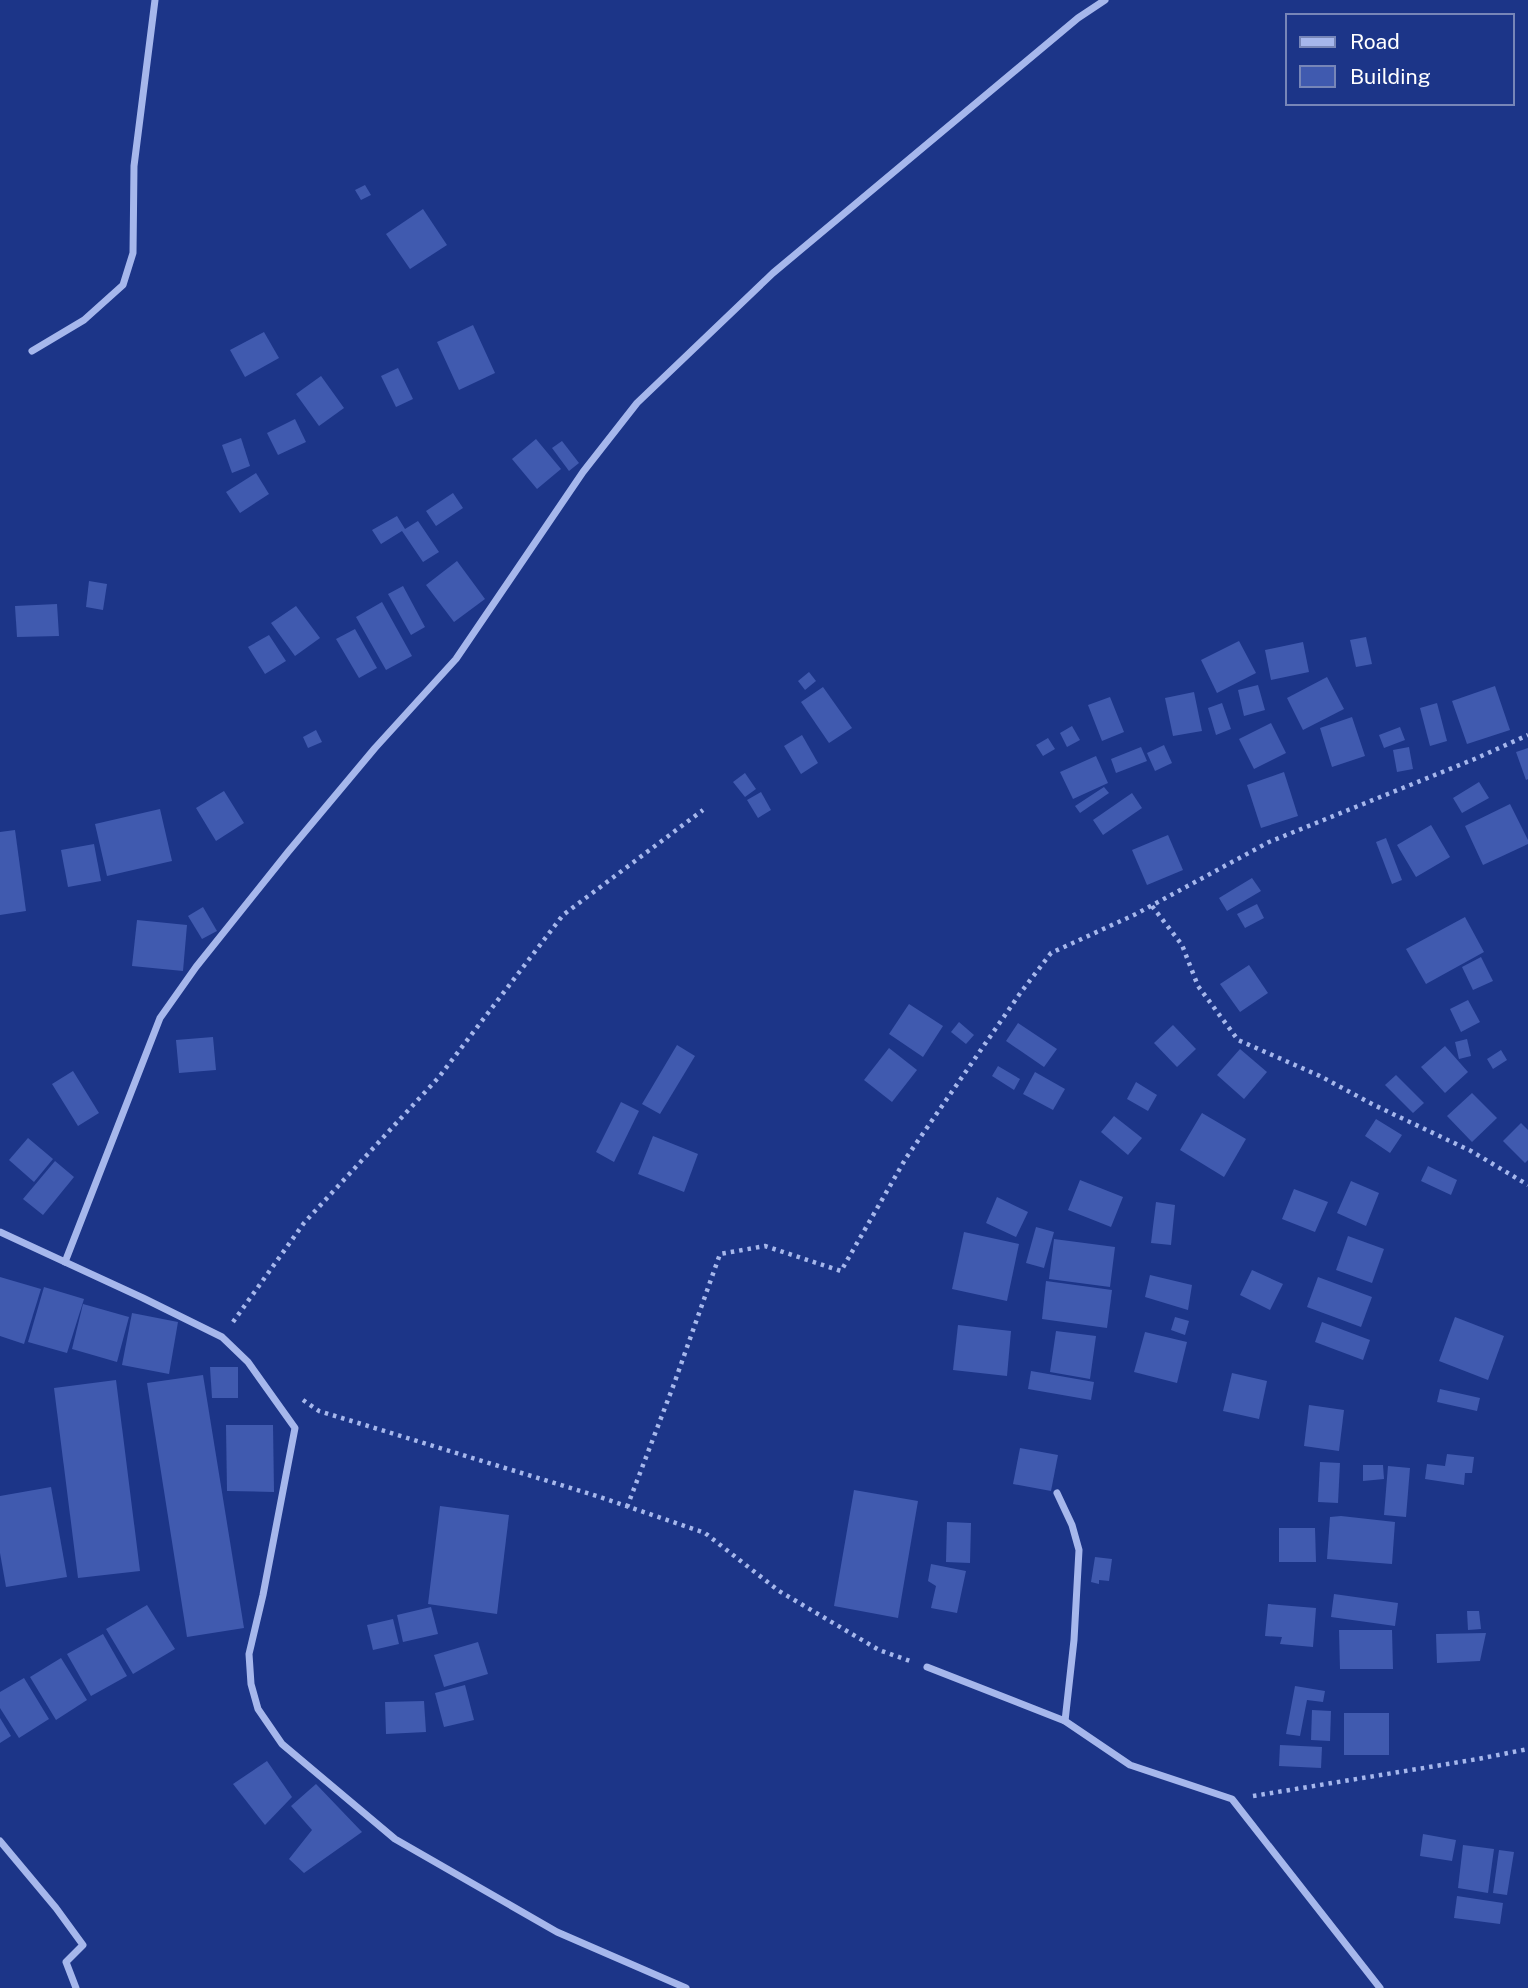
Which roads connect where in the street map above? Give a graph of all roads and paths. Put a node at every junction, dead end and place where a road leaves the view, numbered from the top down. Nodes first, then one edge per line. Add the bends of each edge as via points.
1 (155, 0) edge
2 (1105, 0) edge
3 (32, 351) dead end
4 (1528, 735) edge
5 (703, 810) dead end
6 (1152, 906) junction
7 (1528, 1185) edge
8 (0, 1232) edge
9 (65, 1262) junction
10 (222, 1338) junction
11 (299, 1397) dead end
12 (1057, 1493) dead end
13 (627, 1507) junction
14 (928, 1667) joint
15 (1065, 1721) junction
16 (1528, 1749) edge
17 (1232, 1799) junction
18 (0, 1841) edge
19 (76, 1988) edge
20 (686, 1988) edge
21 (1380, 1988) edge

1 - 3 street via 134,166 133,253 123,285 84,320
2 - 9 street via 773,273 637,403 583,472 456,659 288,852 160,1018
4 - 6 path via 1269,842
5 - 10 path via 563,915 439,1077 304,1223
6 - 7 path via 1182,945 1198,986 1238,1040 1471,1151
6 - 13 path via 1051,953 906,1158 841,1272 765,1246 720,1254
8 - 9 street
9 - 10 street
10 - 20 street via 248,1362 296,1428 249,1654 258,1709 282,1744 395,1839 557,1932
11 - 13 path via 320,1411
12 - 15 street via 1079,1550
13 - 14 path via 705,1533 779,1591 879,1650
14 - 15 street
15 - 17 street via 1130,1765
16 - 17 path
17 - 21 street
18 - 19 street via 83,1945 66,1962

